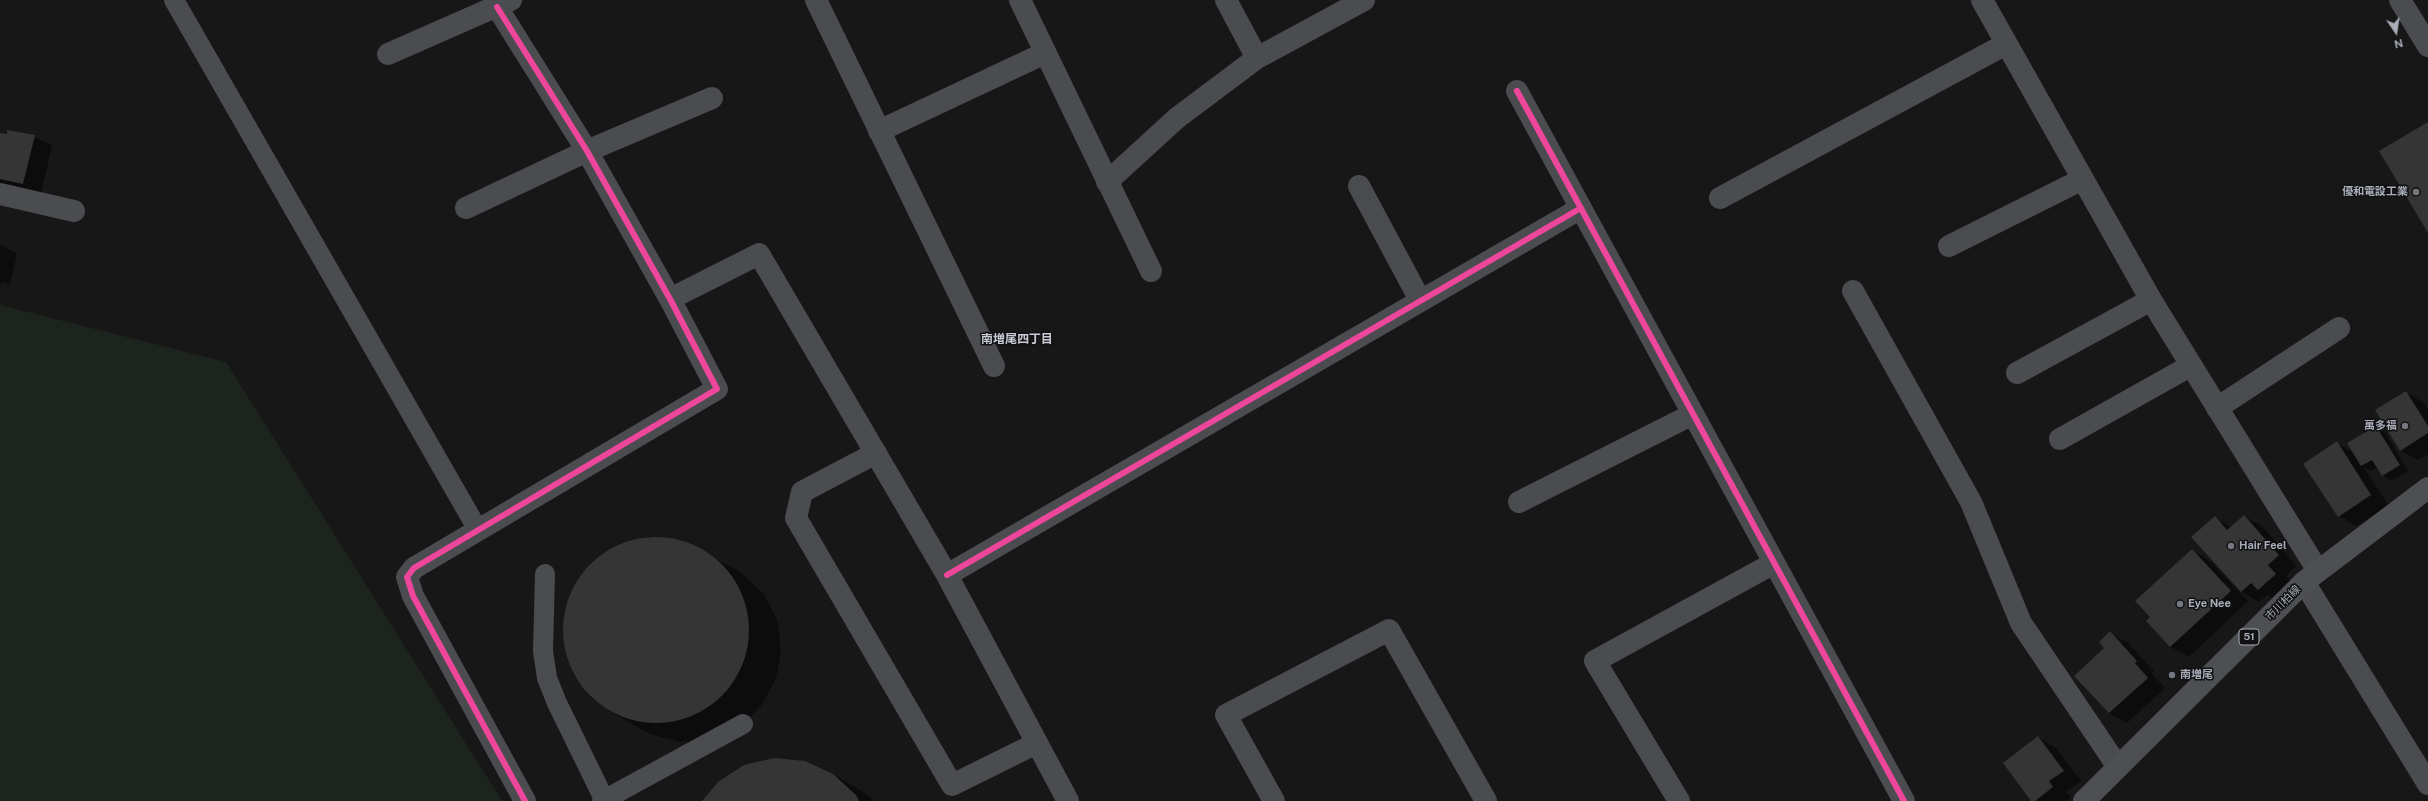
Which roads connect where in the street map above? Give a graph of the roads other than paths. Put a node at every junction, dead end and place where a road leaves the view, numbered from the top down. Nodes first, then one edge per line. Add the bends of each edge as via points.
1 (174, 0) edge
2 (816, 0) edge
3 (1020, 0) edge
4 (1226, 0) edge
5 (1364, 0) edge
6 (1982, 0) edge
7 (2400, 0) edge
8 (504, 3) edge
9 (2006, 44) junction
10 (2428, 46) edge
11 (1045, 53) junction
12 (388, 54) dead end
13 (1257, 58) junction
14 (1517, 91) dead end
15 (712, 98) dead end
16 (879, 131) junction
17 (587, 151) junction
18 (2083, 179) junction
19 (1107, 182) junction
20 (1359, 186) dead end
21 (0, 194) edge
22 (1720, 198) dead end
23 (466, 208) dead end
24 (1581, 208) junction
25 (74, 211) dead end
26 (1949, 246) dead end
27 (1151, 271) dead end
28 (1853, 291) dead end
29 (670, 299) junction
30 (1420, 300) junction
31 (2151, 300) junction
32 (2339, 328) dead end
33 (994, 366) dead end
34 (2190, 366) junction
35 (2017, 373) dead end
36 (2217, 408) junction
37 (1693, 414) junction
38 (2060, 439) dead end
39 (876, 453) junction
40 (2428, 488) edge
41 (1519, 502) dead end
42 (478, 530) junction
43 (1774, 563) junction
44 (545, 574) dead end
45 (947, 575) junction
46 (2311, 577) junction
47 (743, 724) dead end
48 (1037, 743) junction
49 (2118, 767) junction
50 (2428, 784) edge
51 (525, 801) edge
52 (604, 801) edge
53 (1068, 801) edge
54 (1274, 801) edge
55 (1486, 801) edge
56 (1679, 801) edge
57 (1904, 801) edge
58 (2084, 801) edge

1 - 42 lane
2 - 16 street
3 - 11 street
4 - 13 street
5 - 13 street
6 - 9 street
7 - 10 street
8 - 12 street
8 - 17 street
9 - 18 street
9 - 22 street
11 - 16 street
11 - 19 street
13 - 19 street via 1177,118
14 - 24 street
15 - 17 street
16 - 33 street
17 - 23 street
17 - 29 street
18 - 26 street
18 - 31 street
19 - 27 street
20 - 30 street
21 - 25 street
24 - 30 street
24 - 37 street
28 - 49 street via 1971,502 2020,624
29 - 39 street via 759,254
29 - 42 street via 717,389
30 - 45 street
31 - 34 street
31 - 35 street
32 - 36 street
34 - 36 street
34 - 38 street
36 - 46 street
37 - 41 street
37 - 43 street
39 - 45 street
39 - 48 street via 802,492 796,518 952,786
40 - 46 main road, 市川柏線 / 51
42 - 51 street via 414,568 407,578 413,596
43 - 56 street via 1595,661
43 - 57 street
44 - 52 lane via 543,651 547,678
45 - 48 street
46 - 49 main road, 市川柏線 / 51
46 - 50 street
47 - 52 lane
48 - 53 street
49 - 58 main road, 市川柏線 / 51
54 - 55 street via 1226,715 1389,630

